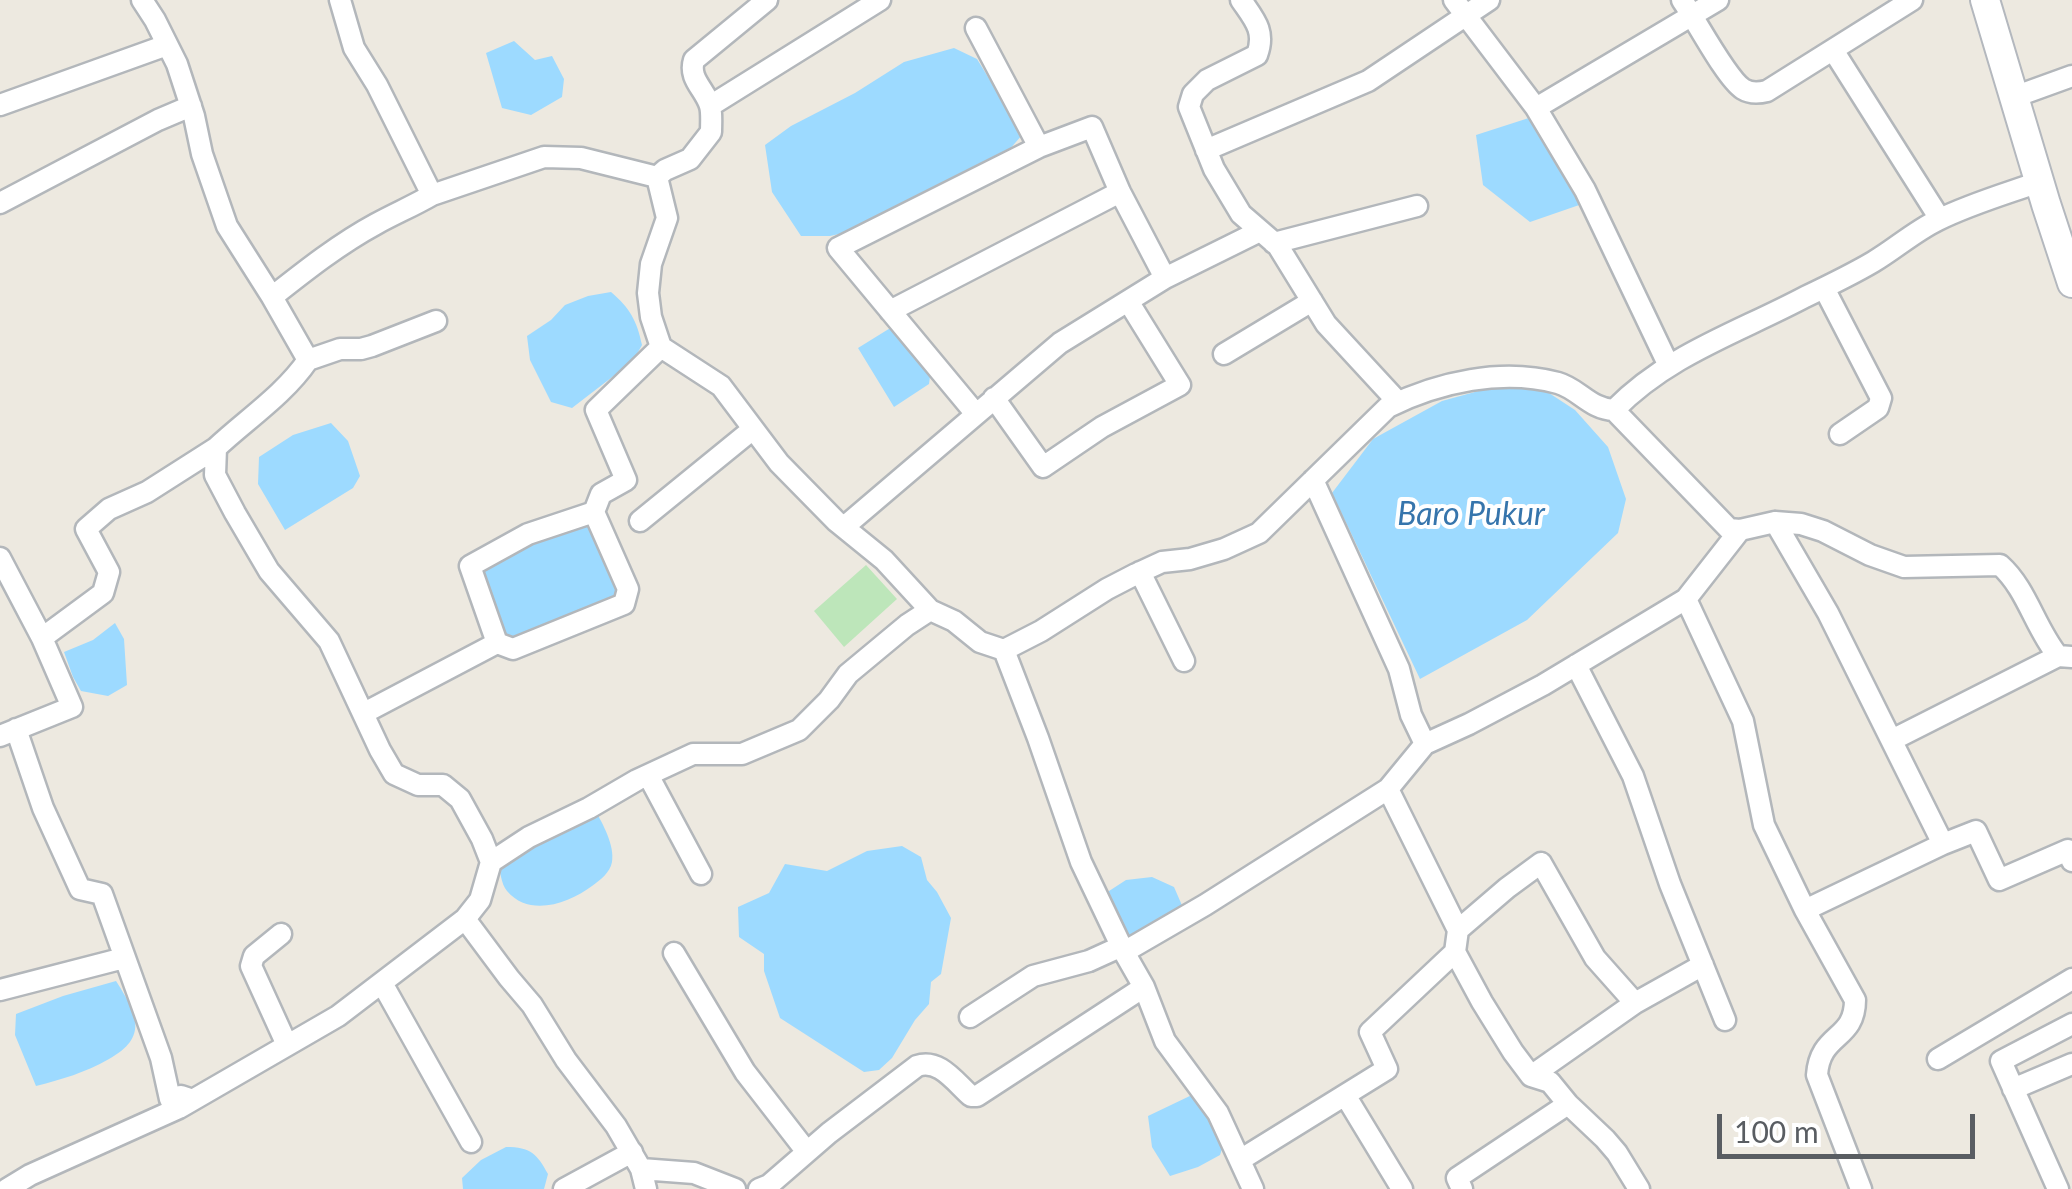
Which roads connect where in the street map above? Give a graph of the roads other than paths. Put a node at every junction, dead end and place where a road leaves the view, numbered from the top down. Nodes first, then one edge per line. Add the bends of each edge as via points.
1 (142, 0) edge
2 (340, 0) edge
3 (766, 0) edge
4 (880, 0) edge
5 (1241, 0) edge
6 (1490, 0) edge
7 (1718, 0) edge
8 (1912, 0) edge
9 (1985, 0) edge
10 (1687, 7) edge
11 (1460, 8) edge
12 (976, 28) dead end
13 (167, 45) junction
14 (1833, 50) junction
15 (2072, 76) edge
16 (2014, 97) junction
17 (0, 105) edge
18 (191, 106) junction
19 (710, 106) junction
20 (1536, 108) junction
21 (1039, 147) junction
22 (1206, 150) junction
23 (656, 177) junction
24 (2039, 182) junction
25 (1120, 192) junction
26 (432, 195) junction
27 (0, 204) edge
28 (1417, 206) dead end
29 (1940, 219) junction
30 (2065, 236) edge
31 (1267, 237) junction
32 (1166, 278) junction
33 (2072, 283) edge
34 (1824, 288) junction
35 (272, 296) junction
36 (1128, 300) junction
37 (1312, 301) junction
38 (890, 311) junction
39 (436, 321) dead end
40 (661, 347) junction
41 (1224, 354) dead end
42 (308, 360) junction
43 (1668, 364) junction
44 (994, 398) junction
45 (1398, 402) junction
46 (1614, 410) junction
47 (976, 414) junction
48 (753, 429) junction
49 (1840, 434) dead end
50 (216, 448) junction
51 (1312, 480) junction
52 (594, 512) junction
53 (640, 521) dead end
54 (1775, 522) junction
55 (844, 527) junction
56 (1740, 530) junction
57 (0, 558) edge
58 (1140, 572) junction
59 (1686, 599) junction
60 (930, 610) junction
61 (42, 638) junction
62 (497, 643) junction
63 (1004, 650) junction
64 (2065, 657) edge
65 (1184, 661) dead end
66 (1576, 665) junction
67 (364, 714) junction
68 (8, 733) edge
69 (1892, 740) junction
70 (1425, 744) junction
71 (648, 775) junction
72 (1388, 789) junction
73 (1943, 844) junction
74 (2072, 861) edge
75 (491, 862) junction
76 (701, 874) dead end
77 (1805, 910) junction
78 (465, 918) junction
79 (281, 934) dead end
80 (1457, 941) junction
81 (1123, 949) junction
82 (674, 954) dead end
83 (124, 958) junction
84 (1703, 965) junction
85 (2072, 979) edge
86 (382, 984) junction
87 (1144, 987) junction
88 (0, 990) edge
89 (1635, 1002) junction
90 (970, 1018) dead end
91 (1725, 1020) dead end
92 (2072, 1024) edge
93 (286, 1045) junction
94 (1938, 1059) dead end
95 (2072, 1064) edge
96 (1531, 1076) junction
97 (2013, 1089) junction
98 (1345, 1095) junction
99 (192, 1100) junction
100 (1568, 1104) junction
101 (472, 1142) dead end
102 (807, 1152) junction
103 (1240, 1160) junction
104 (640, 1170) edge
105 (2072, 1184) edge
106 (7, 1189) edge
107 (564, 1189) edge
108 (735, 1189) edge
109 (759, 1189) edge
110 (1253, 1189) edge
111 (1402, 1189) edge
112 (1462, 1189) edge
113 (1639, 1189) edge
114 (1861, 1189) edge
115 (2058, 1189) edge

1 - 13 street
2 - 26 street via 354,48
3 - 19 street via 694,60 694,79
4 - 19 street
5 - 22 street via 1262,42 1257,55 1193,94 1189,107
6 - 11 street
7 - 10 street
8 - 14 street
9 - 16 main road
10 - 14 street via 1731,76 1756,94
10 - 20 street
11 - 20 street
11 - 22 street via 1368,82
12 - 21 street
13 - 17 street
13 - 18 street
14 - 29 street
15 - 16 street
16 - 24 main road
18 - 27 street
18 - 35 street via 228,226
19 - 23 street via 711,132 690,160
20 - 43 street via 1584,190
21 - 25 street via 1092,127
21 - 38 street via 838,248
22 - 31 street via 1241,214
23 - 26 street via 581,158 544,157
23 - 40 street via 667,218 648,293
24 - 29 street
24 - 30 main road
25 - 32 street
25 - 38 street
26 - 35 street via 377,223
28 - 31 street
29 - 34 street
30 - 33 main road
31 - 32 street
31 - 37 street
32 - 36 street
34 - 43 street
34 - 49 street via 1881,398 1878,408
35 - 42 street
36 - 44 street via 1060,343
36 - 44 street via 1180,385 1043,467
37 - 41 street
37 - 45 street
38 - 47 street
39 - 42 street via 372,346
40 - 48 street via 721,386
40 - 52 street via 596,410 626,480 601,494
42 - 50 street
43 - 46 street
44 - 47 street
45 - 46 street via 1451,384 1526,378 1562,384
45 - 51 street
46 - 56 street via 1718,519
47 - 55 street
48 - 53 street
48 - 55 street
50 - 61 street via 108,509 86,530 109,572 103,592
50 - 67 street via 215,475 235,513 269,572 329,642
51 - 58 street via 1259,533
51 - 70 street
52 - 62 street via 528,534 470,566
52 - 62 street via 628,589 624,604 513,649
54 - 56 street
54 - 64 street via 1824,531 1904,568 2000,565
54 - 69 street
55 - 60 street
56 - 59 street
57 - 61 street
58 - 63 street
58 - 65 street
59 - 66 street
59 - 77 street via 1743,722 1764,824
60 - 63 street
60 - 71 street via 848,674 799,730 742,754 693,754
61 - 68 street via 72,707
62 - 67 street
63 - 81 street via 1081,862
64 - 69 street
66 - 70 street
66 - 84 street via 1633,776
67 - 75 street via 394,774 443,786 460,799
68 - 83 street via 80,890 102,894
69 - 73 street
70 - 72 street
71 - 75 street
71 - 76 street
72 - 80 street
72 - 81 street
73 - 74 street via 1976,831 1999,880 2068,850
73 - 77 street
75 - 78 street via 480,900
77 - 114 street via 1856,1000 1848,1028 1825,1047 1817,1074
78 - 86 street
78 - 104 street via 532,1005
79 - 93 street via 251,961
80 - 89 street via 1541,863 1595,958
80 - 96 street via 1482,1002
80 - 98 street via 1370,1032 1387,1069
81 - 87 street
81 - 90 street via 1033,976
82 - 102 street via 745,1072
83 - 88 street
83 - 99 street via 170,1099
84 - 89 street
84 - 91 street
85 - 94 street
86 - 93 street
86 - 101 street
87 - 102 street via 977,1096 935,1064 917,1066
87 - 103 street via 1165,1041 1218,1113
89 - 96 street
92 - 97 street via 2001,1061
93 - 99 street
95 - 97 street
96 - 100 street via 1550,1082
97 - 115 street
98 - 103 street
98 - 111 street
99 - 106 street
100 - 112 street via 1456,1178
100 - 113 street via 1617,1153
102 - 109 street
103 - 110 street
104 - 107 street
104 - 108 street via 694,1174
105 - 115 street

